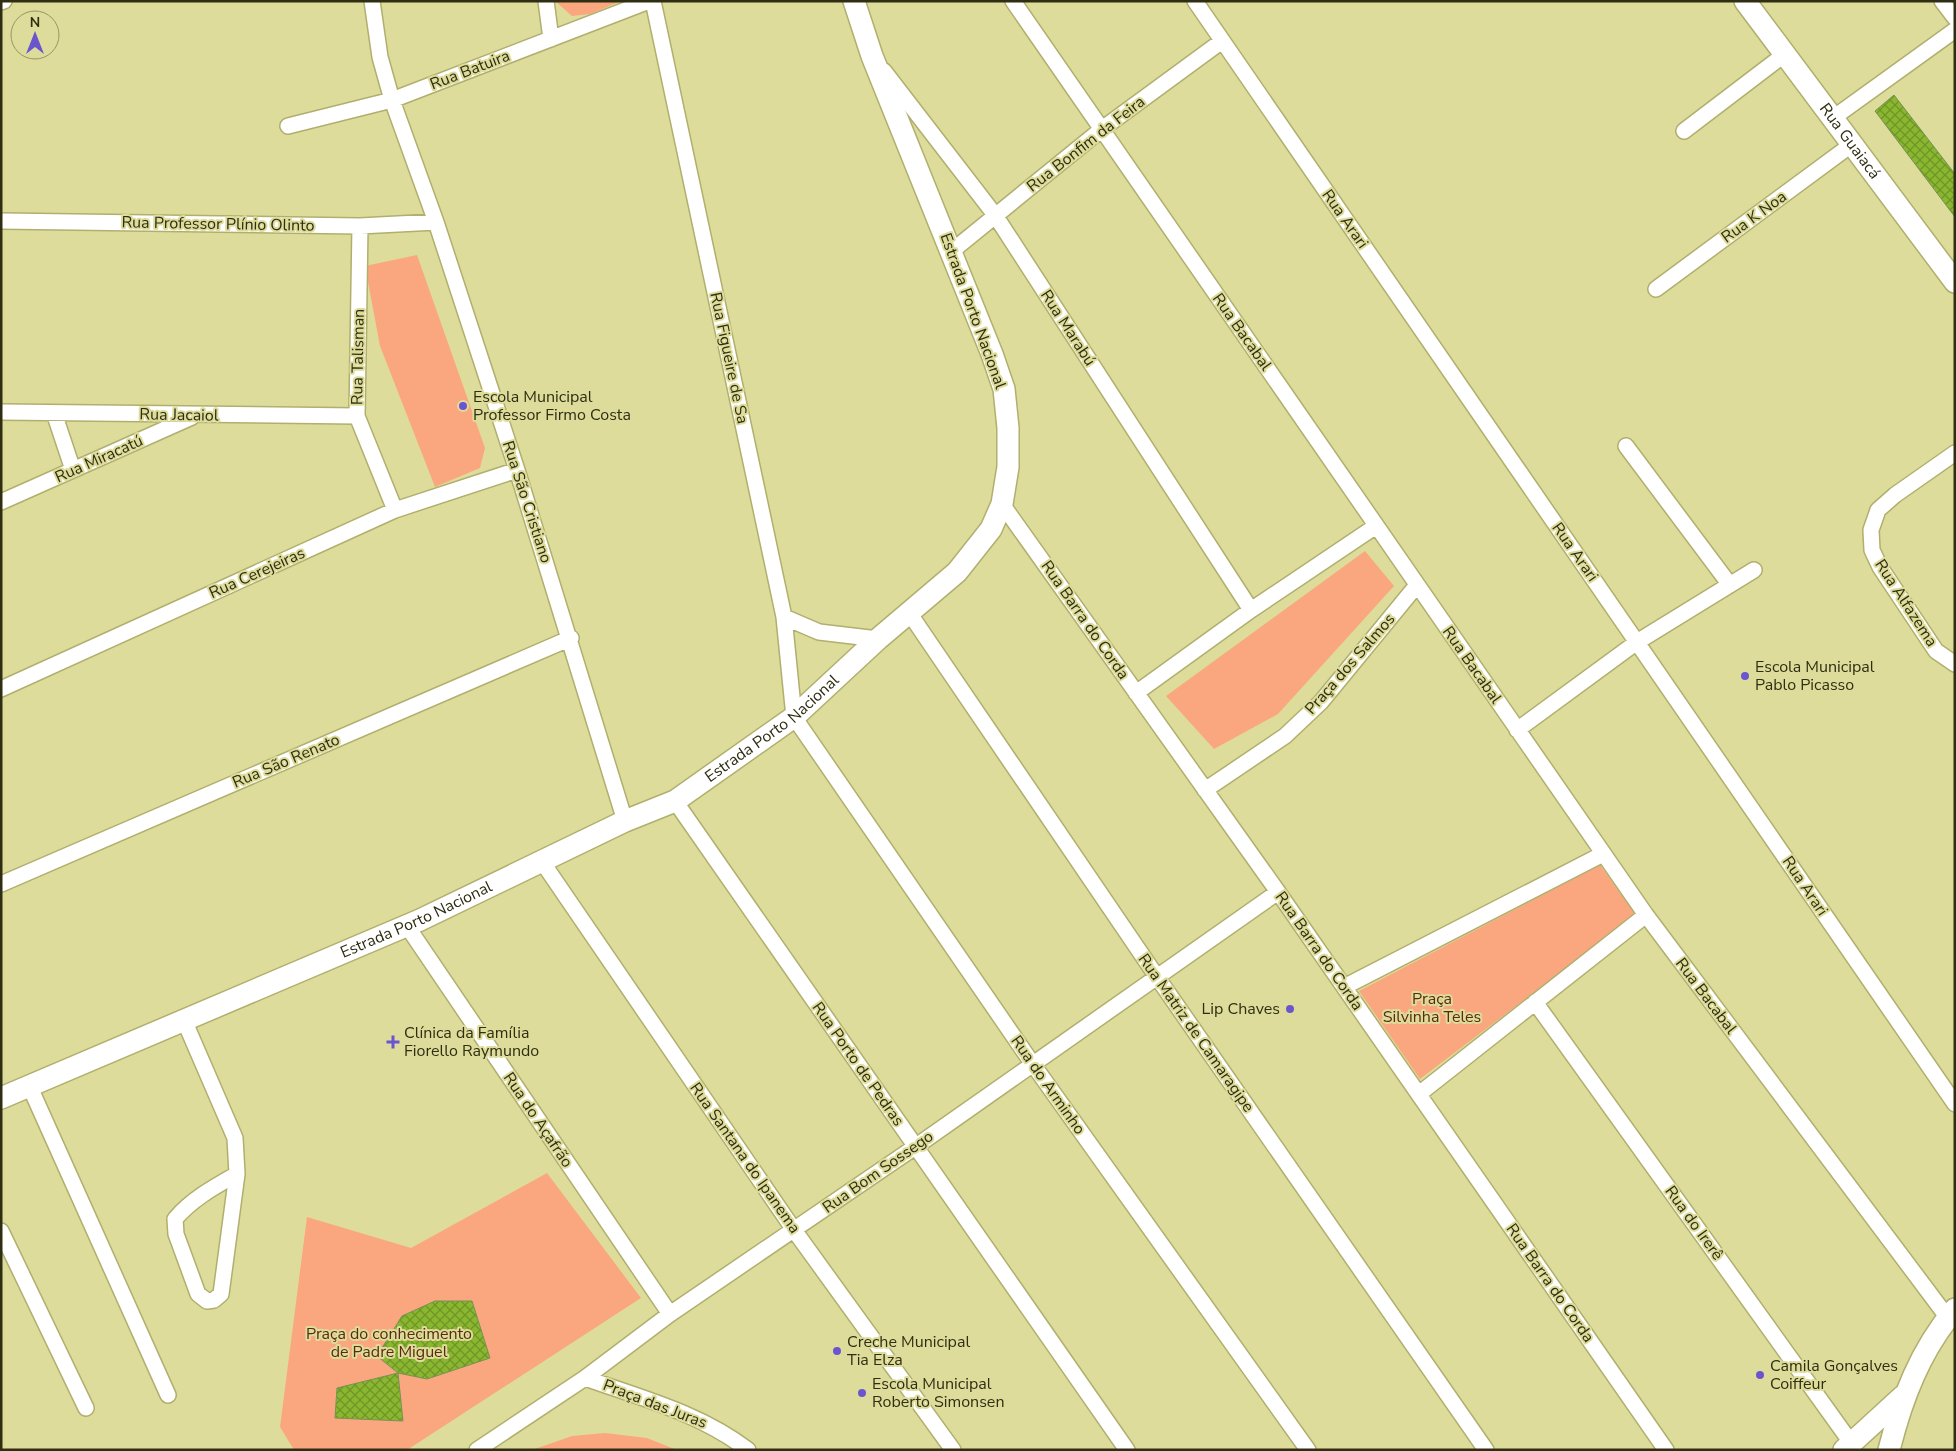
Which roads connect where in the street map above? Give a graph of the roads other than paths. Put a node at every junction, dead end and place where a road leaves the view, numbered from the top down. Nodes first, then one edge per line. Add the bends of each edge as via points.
1 (372, 1) edge
2 (546, 1) edge
3 (651, 1) edge
4 (854, 1) edge
5 (1013, 1) edge
6 (1195, 1) edge
7 (1745, 1) edge
8 (1942, 1) edge
9 (1955, 18) edge
10 (1955, 30) edge
11 (551, 39) junction
12 (1222, 41) junction
13 (1785, 54) junction
14 (872, 56) junction
15 (392, 100) junction
16 (1833, 118) junction
17 (288, 126) dead end
18 (1102, 129) junction
19 (1684, 131) dead end
20 (1851, 144) junction
21 (995, 215) junction
22 (1, 221) edge
23 (436, 222) junction
24 (360, 226) junction
25 (952, 250) junction
26 (1955, 282) edge
27 (1656, 288) dead end
28 (1, 412) edge
29 (54, 413) junction
30 (197, 415) junction
31 (357, 416) junction
32 (1626, 446) dead end
33 (1955, 453) edge
34 (73, 470) junction
35 (517, 470) junction
36 (1, 502) edge
37 (1002, 504) junction
38 (395, 510) junction
39 (1376, 526) junction
40 (1754, 570) dead end
41 (1417, 585) junction
42 (1730, 585) junction
43 (1250, 610) junction
44 (910, 614) junction
45 (784, 617) junction
46 (571, 638) junction
47 (878, 639) junction
48 (1637, 642) junction
49 (1955, 664) edge
50 (1, 688) edge
51 (1136, 693) junction
52 (794, 717) junction
53 (1517, 730) junction
54 (1205, 790) junction
55 (675, 801) junction
56 (625, 821) junction
57 (1603, 854) junction
58 (543, 862) junction
59 (1, 884) edge
60 (1278, 892) junction
61 (1646, 915) junction
62 (407, 926) junction
63 (1157, 977) junction
64 (1344, 987) junction
65 (1535, 1002) junction
66 (184, 1020) junction
67 (1032, 1063) junction
68 (30, 1085) junction
69 (1419, 1094) junction
70 (1, 1098) edge
71 (1955, 1104) edge
72 (915, 1147) junction
73 (237, 1174) junction
74 (794, 1230) junction
75 (1, 1231) edge
76 (1951, 1313) edge
77 (670, 1314) junction
78 (585, 1378) junction
79 (168, 1395) dead end
80 (1904, 1396) junction
81 (86, 1408) dead end
82 (1848, 1447) edge
83 (477, 1450) edge
84 (748, 1450) edge
85 (953, 1450) edge
86 (1127, 1450) edge
87 (1308, 1450) edge
88 (1486, 1450) edge
89 (1666, 1450) edge
90 (1889, 1450) edge

1 - 15 street, Rua São Cristiano via 380,57
2 - 11 street
3 - 11 street, Rua Batuira
3 - 45 street, Rua Figueire de Sa
4 - 14 street, Estrada Porto Nacional
5 - 18 street, Rua Bacabal
6 - 12 street, Rua Arari
7 - 13 street, Rua Guaiacá
8 - 9 street
10 - 16 street
11 - 15 street, Rua Batuira
12 - 18 street, Rua Bonfim da Feira
12 - 48 street, Rua Arari
13 - 16 street, Rua Guaiacá
13 - 19 street
14 - 21 street, Rua Marabú
14 - 25 street, Estrada Porto Nacional
15 - 17 street, Rua Batuira
15 - 23 street, Rua São Cristiano
16 - 20 street, Rua Guaiacá
18 - 21 street, Rua Bonfim da Feira
18 - 39 street, Rua Bacabal
20 - 26 street, Rua Guaiacá
20 - 27 street, Rua K Noa
21 - 25 street, Rua Bonfim da Feira
21 - 43 street, Rua Marabú
22 - 24 street, Rua Professor Plínio Olinto
23 - 24 street, Rua Professor Plínio Olinto
23 - 35 street, Rua São Cristiano
24 - 31 street, Rua Talisman
25 - 37 street, Estrada Porto Nacional via 1004,390 1008,467
28 - 29 street, Rua Jacaiol
29 - 30 street, Rua Jacaiol
29 - 34 street
30 - 31 street, Rua Jacaiol
30 - 34 street, Rua Miracatú
31 - 38 street, Rua Talisman
32 - 42 street
33 - 49 street, Rua Alfazema via 1895,494 1878,510 1871,530 1872,550 1880,567 1936,650
34 - 36 street, Rua Miracatú
35 - 38 street, Rua Cerejeiras
35 - 46 street, Rua São Cristiano
37 - 44 street, Estrada Porto Nacional via 991,529 957,572
37 - 51 street, Rua Barra do Corda
38 - 50 street, Rua Cerejeiras
39 - 41 street, Rua Bacabal
39 - 43 street
40 - 42 street
41 - 53 street, Rua Bacabal
41 - 54 street, Praça dos Salmos via 1321,702 1285,736
42 - 48 street
43 - 51 street
44 - 47 street, Estrada Porto Nacional
44 - 63 street, Rua Matriz de Camaragipe
45 - 47 street via 819,632
45 - 52 street, Rua Figueire de Sa
46 - 56 street, Rua São Cristiano
46 - 59 street, Rua São Renato
47 - 52 street, Estrada Porto Nacional
48 - 53 street
48 - 71 street, Rua Arari
51 - 54 street, Rua Barra do Corda
52 - 55 street, Estrada Porto Nacional
52 - 67 street, Rua do Arminho
53 - 57 street, Rua Bacabal
54 - 60 street, Rua Barra do Corda
55 - 56 street, Estrada Porto Nacional
55 - 72 street, Rua Porto de Pedras
56 - 58 street, Estrada Porto Nacional
57 - 61 street, Rua Bacabal
57 - 64 street
58 - 62 street, Estrada Porto Nacional
58 - 74 street, Rua Santana do Ipanema
60 - 63 street, Rua Bom Sossego
60 - 64 street, Rua Barra do Corda
61 - 65 street
61 - 76 street, Rua Bacabal
62 - 66 street, Estrada Porto Nacional
62 - 77 street, Rua do Açafrão
63 - 67 street, Rua Bom Sossego
63 - 88 street, Rua Matriz de Camaragipe
64 - 69 street, Rua Barra do Corda
65 - 69 street
65 - 82 street, Rua do Irerê
66 - 68 street, Estrada Porto Nacional
66 - 73 street via 235,1138
67 - 72 street, Rua Bom Sossego
67 - 87 street, Rua do Arminho
68 - 70 street, Estrada Porto Nacional
68 - 79 street
69 - 89 street, Rua Barra do Corda
72 - 74 street, Rua Bom Sossego
72 - 86 street, Rua Porto de Pedras
73 - 73 street via 221,1294 207,1302 198,1294 176,1234 175,1220 204,1193
74 - 77 street, Rua Bom Sossego
74 - 85 street, Rua Santana do Ipanema
75 - 81 street
76 - 80 street via 1928,1347
77 - 78 street, Rua Bom Sossego
78 - 83 street, Rua Bom Sossego
78 - 84 street, Praça das Juras via 701,1420
80 - 82 street
80 - 90 street

